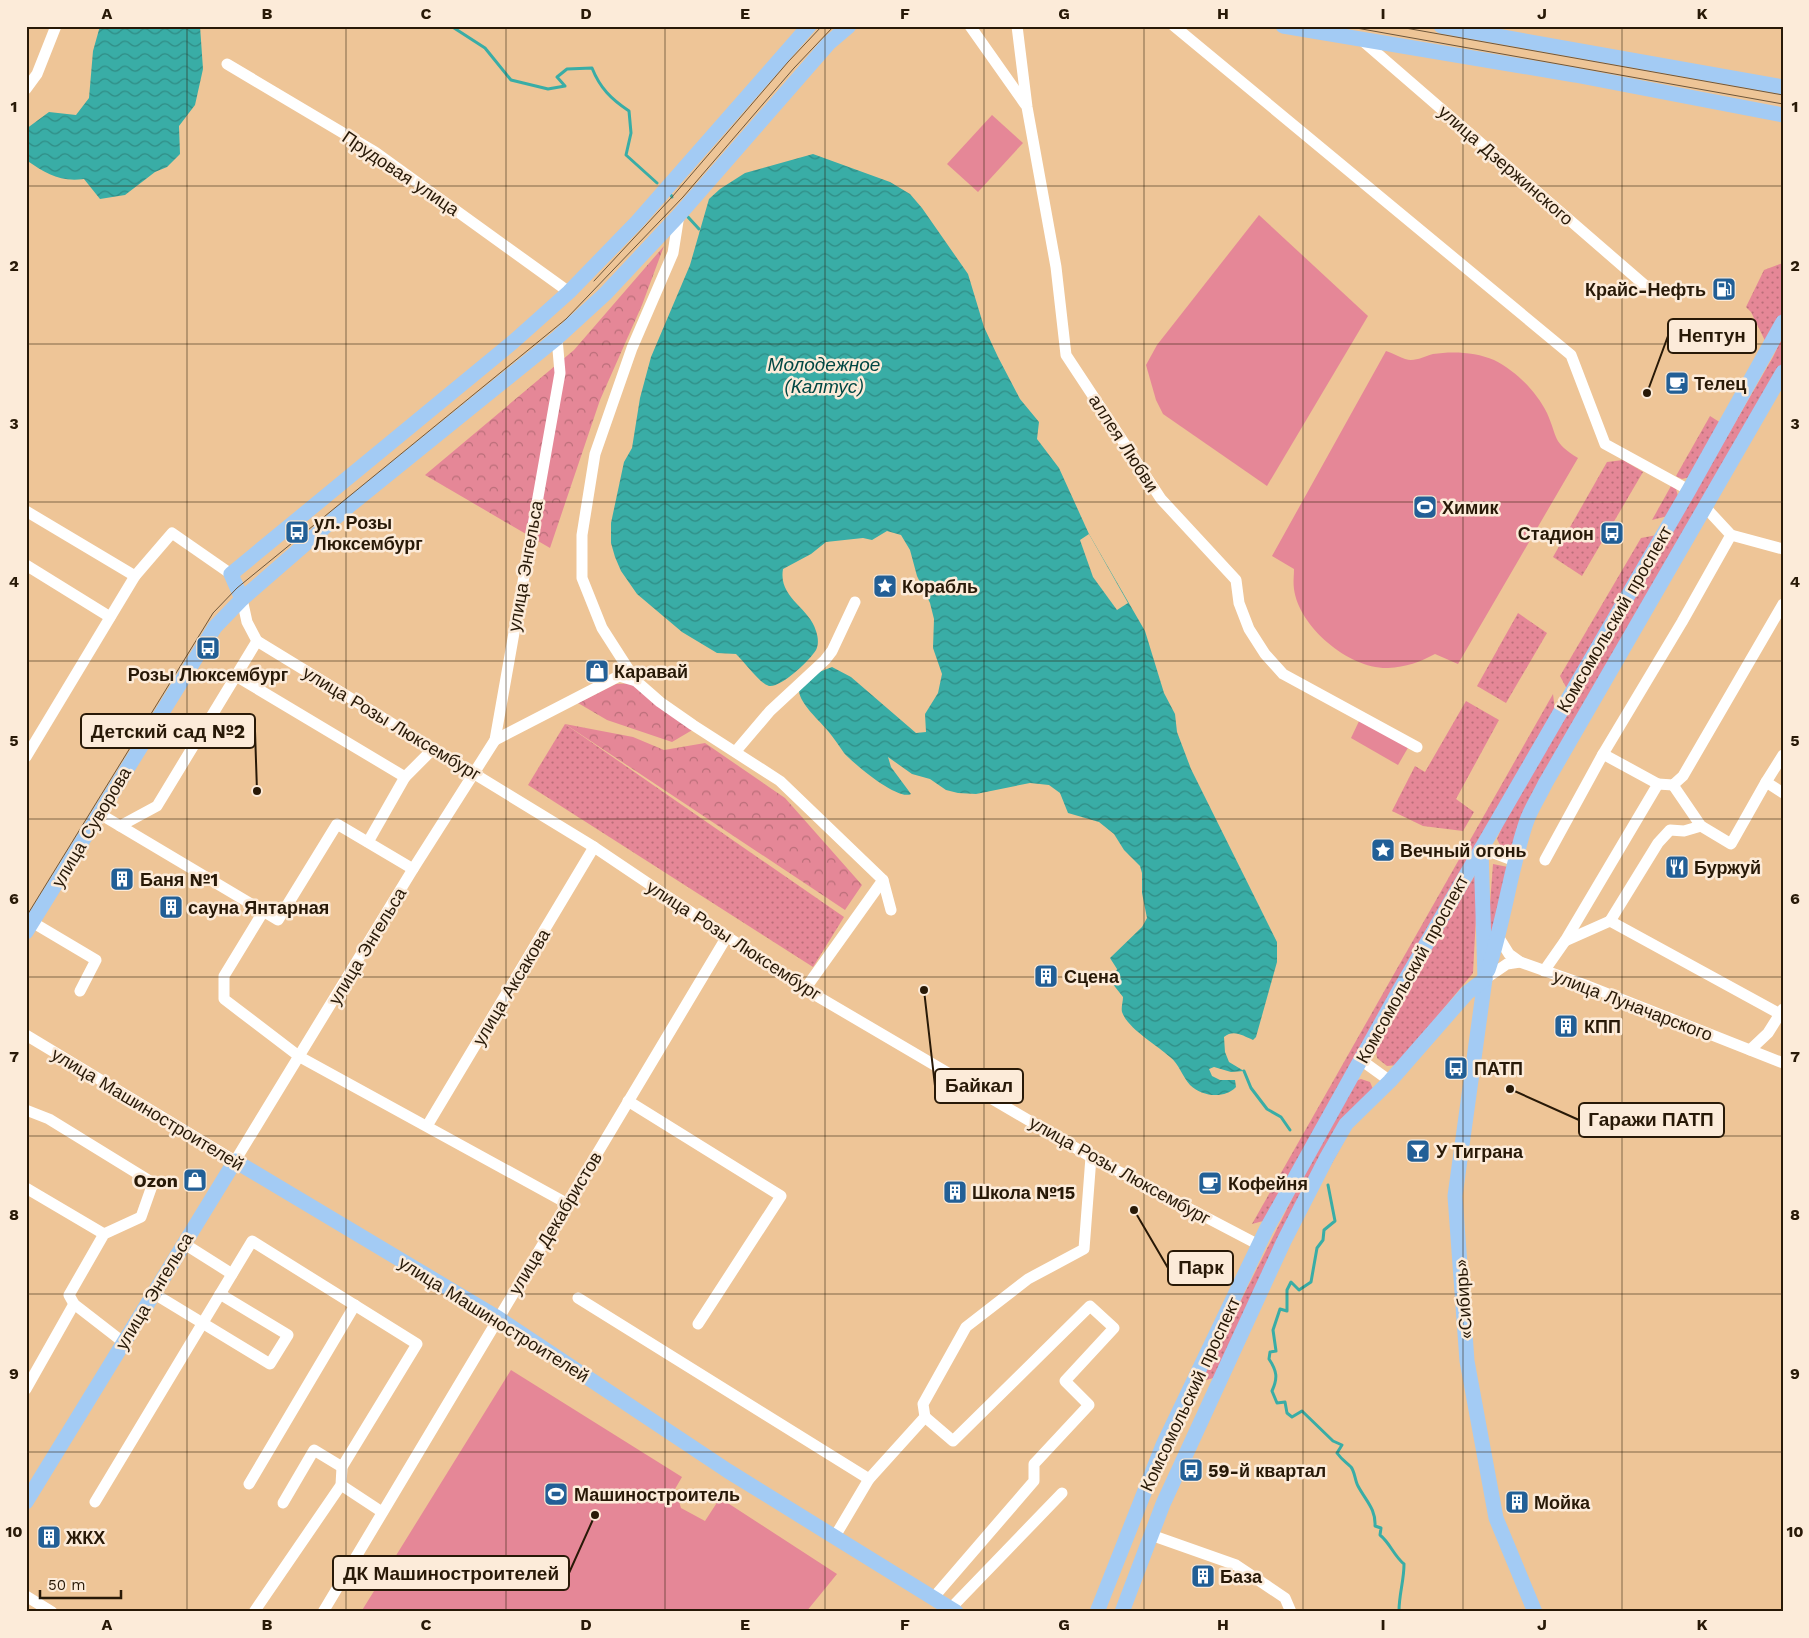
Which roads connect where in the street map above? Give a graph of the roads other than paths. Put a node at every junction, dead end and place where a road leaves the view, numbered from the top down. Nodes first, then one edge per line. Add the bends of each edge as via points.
1 (56, 26) edge
2 (809, 26) edge
3 (849, 26) edge
4 (970, 26) edge
5 (1017, 26) edge
6 (1174, 26) edge
7 (1283, 26) edge
8 (1450, 27) edge
9 (1364, 42) junction
10 (227, 64) dead end
11 (1783, 87) edge
12 (26, 89) edge
13 (1027, 107) junction
14 (1783, 115) edge
15 (679, 215) junction
16 (1648, 288) dead end
17 (568, 292) junction
18 (1783, 322) edge
19 (557, 338) junction
20 (1783, 372) edge
21 (1689, 490) junction
22 (1705, 507) junction
23 (26, 511) edge
24 (1731, 535) junction
25 (1783, 549) edge
26 (26, 566) edge
27 (231, 574) junction
28 (135, 576) junction
29 (242, 599) junction
30 (855, 602) dead end
31 (1783, 604) edge
32 (110, 617) junction
33 (257, 640) junction
34 (236, 676) junction
35 (636, 681) junction
36 (495, 740) junction
37 (1417, 747) dead end
38 (434, 748) junction
39 (736, 751) junction
40 (1603, 754) junction
41 (1783, 755) edge
42 (26, 757) edge
43 (474, 772) junction
44 (405, 777) junction
45 (1766, 782) junction
46 (1658, 784) junction
47 (1673, 785) junction
48 (1783, 793) edge
49 (100, 814) junction
50 (120, 826) junction
51 (1701, 826) junction
52 (368, 842) junction
53 (594, 847) junction
54 (1481, 848) junction
55 (1545, 860) dead end
56 (1515, 861) junction
57 (413, 869) junction
58 (883, 880) junction
59 (891, 910) dead end
60 (263, 912) junction
61 (1610, 922) junction
62 (29, 927) edge
63 (726, 938) junction
64 (1499, 938) junction
65 (1565, 941) junction
66 (1520, 962) junction
67 (1544, 971) junction
68 (1485, 979) junction
69 (805, 989) junction
70 (80, 991) dead end
71 (1781, 1011) edge
72 (26, 1035) edge
73 (1750, 1050) junction
74 (300, 1057) junction
75 (1361, 1060) junction
76 (1783, 1063) edge
77 (1390, 1081) junction
78 (628, 1101) junction
79 (26, 1110) edge
80 (427, 1126) junction
81 (1091, 1157) junction
82 (235, 1161) junction
83 (26, 1188) edge
84 (568, 1204) junction
85 (104, 1234) junction
86 (183, 1243) junction
87 (1259, 1245) junction
88 (232, 1274) junction
89 (153, 1293) junction
90 (220, 1294) junction
91 (578, 1298) dead end
92 (74, 1304) junction
93 (355, 1305) junction
94 (498, 1318) junction
95 (203, 1323) junction
96 (698, 1324) dead end
97 (123, 1342) junction
98 (1192, 1386) junction
99 (26, 1389) edge
100 (1213, 1396) junction
101 (925, 1416) junction
102 (342, 1467) junction
103 (870, 1479) junction
104 (249, 1484) dead end
105 (341, 1486) junction
106 (1062, 1493) dead end
107 (26, 1502) edge
108 (95, 1502) dead end
109 (283, 1503) dead end
110 (382, 1512) junction
111 (1151, 1535) junction
112 (834, 1538) junction
113 (26, 1596) edge
114 (934, 1597) junction
115 (954, 1610) edge
116 (52, 1612) edge
117 (254, 1612) edge
118 (323, 1612) edge
119 (1097, 1612) edge
120 (1122, 1612) edge
121 (1291, 1612) edge
122 (1535, 1612) edge

1 - 12 street via 38,74
2 - 17 main road via 637,222
3 - 15 main road, улица Суворова via 829,43
4 - 13 street
5 - 13 street, аллея Любви
6 - 21 street via 1571,355 1605,444
7 - 9 main road
8 - 11 main road
9 - 14 main road via 1575,75
9 - 16 street, улица Дзержинского
10 - 17 street, Прудовая улица via 375,152
13 - 37 street, аллея Любви via 1056,268 1066,355 1160,499 1236,580 1239,603 1249,629 1265,654 1283,674
15 - 19 main road, улица Суворова via 605,294
15 - 35 street via 674,252 632,348 595,454 582,535 582,578 602,628
17 - 27 main road via 513,342
18 - 21 main road, Комсомольский проспект
19 - 29 main road, улица Суворова via 349,506
19 - 36 street, улица Энгельса via 560,373
20 - 22 main road, Комсомольский проспект
21 - 54 main road, Комсомольский проспект
22 - 24 street
22 - 56 main road, Комсомольский проспект via 1545,784 1527,821
23 - 28 street
24 - 25 street
24 - 40 street
26 - 32 street
27 - 28 street via 172,533
27 - 29 main road
28 - 32 street
29 - 33 street via 247,622
29 - 49 main road, улица Суворова via 215,626
30 - 39 street via 825,660 770,711
31 - 47 street via 1683,776
32 - 42 street
33 - 34 street
33 - 38 street, улица Розы Люксембург
34 - 44 street
34 - 50 street via 157,806
35 - 36 street via 619,676
35 - 39 street via 660,702
36 - 43 street, улица Энгельса
38 - 43 street, улица Розы Люксембург
38 - 44 street
39 - 58 street via 780,781
40 - 46 street
40 - 55 street
41 - 45 street
43 - 53 street, улица Розы Люксембург
43 - 57 street, улица Энгельса
44 - 52 street
45 - 48 street
45 - 51 street via 1731,844
46 - 47 street
46 - 65 street
47 - 51 street
49 - 50 street
49 - 62 main road, улица Суворова
50 - 60 street
51 - 61 street via 1684,831 1670,830 1658,843
52 - 57 street
52 - 60 street via 337,824 278,920
53 - 63 street, улица Розы Люксембург
53 - 80 street, улица Аксакова
54 - 56 street
54 - 68 main road, «Сибирь»
54 - 75 main road, Комсомольский проспект
56 - 64 main road, «Сибирь»
57 - 74 street, улица Энгельса
58 - 59 street
58 - 69 street
60 - 74 street via 224,976 224,999
61 - 65 street
61 - 71 street
62 - 70 street via 96,960
63 - 69 street, улица Розы Люксембург
63 - 78 street, улица Декабристов
64 - 66 street via 1509,954
64 - 68 main road, «Сибирь»
65 - 67 street
66 - 67 street, улица Луначарского
66 - 68 street via 1507,964
67 - 73 street, улица Луначарского
68 - 77 main road, Комсомольский проспект via 1467,993
68 - 122 main road, «Сибирь» via 1455,1196 1467,1361 1496,1518
69 - 81 street, улица Розы Люксембург
71 - 73 street via 1768,1034
72 - 82 street, улица Машиностроителей
73 - 76 street, улица Луначарского
74 - 80 street
74 - 82 street, улица Энгельса
75 - 77 street
75 - 87 main road, Комсомольский проспект
77 - 100 main road, Комсомольский проспект via 1346,1124 1327,1157
78 - 84 street, улица Декабристов
78 - 96 street via 781,1196
79 - 85 street via 49,1120 153,1183 140,1217
80 - 84 street
81 - 87 street, улица Розы Люксембург
81 - 101 street via 1084,1249 1028,1279 966,1327 923,1404
82 - 86 main road, улица Энгельса
82 - 94 main road, улица Машиностроителей
83 - 85 street
84 - 94 street, улица Декабристов
85 - 92 street via 69,1295
86 - 88 street
86 - 89 main road, улица Энгельса
87 - 98 main road, Комсомольский проспект
88 - 90 street
88 - 93 street via 252,1241
89 - 95 street
89 - 97 main road, улица Энгельса
90 - 95 street
90 - 95 street via 288,1335 270,1364
91 - 103 street
92 - 97 street
92 - 99 street
93 - 102 street via 417,1344
93 - 104 street
94 - 110 street, улица Декабристов
94 - 112 main road, улица Машиностроителей
95 - 108 street
97 - 107 main road, улица Энгельса
98 - 100 main road via 1203,1384
98 - 119 main road, Комсомольский проспект via 1163,1445
100 - 111 main road, Комсомольский проспект
101 - 103 street
101 - 114 street via 953,1441 1090,1306 1114,1328 1065,1380 1089,1405 1034,1464 1034,1481
102 - 105 street
102 - 109 street via 314,1450
103 - 112 street
105 - 110 street
105 - 117 street
106 - 115 street
110 - 118 street, улица Декабристов
111 - 120 main road, Комсомольский проспект
111 - 121 street via 1236,1565 1285,1598
112 - 114 main road, улица Машиностроителей
113 - 116 street
114 - 115 main road, улица Машиностроителей

